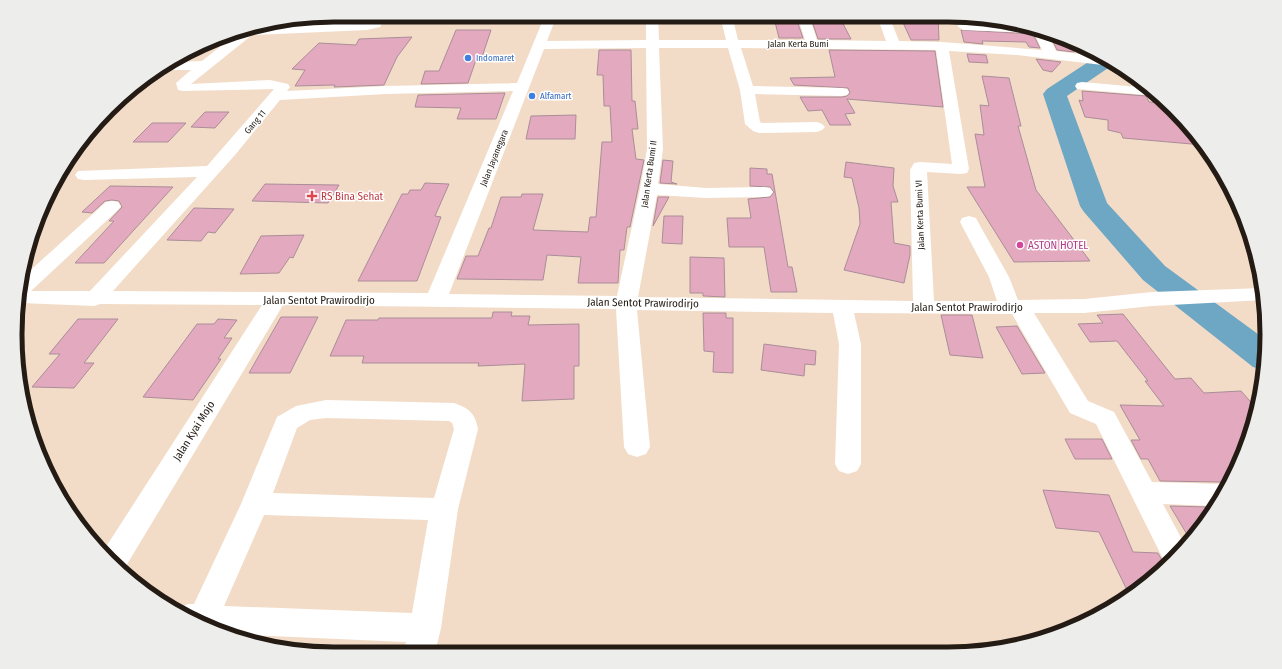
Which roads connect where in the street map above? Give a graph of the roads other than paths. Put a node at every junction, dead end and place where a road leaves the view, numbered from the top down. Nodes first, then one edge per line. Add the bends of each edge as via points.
1 (377, 22) edge
2 (548, 22) edge
3 (652, 22) edge
4 (728, 22) edge
5 (805, 22) edge
6 (885, 22) edge
7 (963, 23) edge
8 (268, 29) edge
9 (243, 36) edge
10 (1044, 38) edge
11 (812, 43) junction
12 (652, 44) junction
13 (733, 44) junction
14 (894, 44) junction
15 (538, 45) junction
16 (942, 46) junction
17 (972, 47) junction
18 (1054, 54) junction
19 (1097, 60) edge
20 (205, 65) junction
21 (174, 67) edge
22 (1082, 86) dead end
23 (522, 87) junction
24 (748, 90) junction
25 (842, 92) dead end
26 (1144, 92) edge
27 (276, 96) junction
28 (817, 127) dead end
29 (212, 171) junction
30 (84, 175) dead end
31 (649, 189) junction
32 (764, 192) dead end
33 (112, 206) dead end
34 (969, 222) dead end
35 (27, 284) edge
36 (1257, 294) edge
37 (25, 297) edge
38 (94, 298) junction
39 (276, 299) junction
40 (436, 300) junction
41 (626, 303) junction
42 (842, 305) junction
43 (1014, 307) junction
44 (924, 308) junction
45 (637, 447) dead end
46 (848, 464) dead end
47 (1144, 493) junction
48 (1216, 495) edge
49 (255, 504) junction
50 (444, 509) junction
51 (1173, 550) edge
52 (116, 557) edge
53 (197, 616) edge
54 (205, 619) edge
55 (422, 640) edge

1 - 8 street via 367,26
2 - 15 street, Jalan Jayanegara
3 - 12 street, Jalan Kerta Bumi II
4 - 13 street
5 - 11 street
6 - 14 street
7 - 17 street
9 - 20 street
10 - 18 street
11 - 13 street, Jalan Kerta Bumi
11 - 14 street, Jalan Kerta Bumi
12 - 13 street, Jalan Kerta Bumi
12 - 15 street, Jalan Kerta Bumi
12 - 31 street, Jalan Kerta Bumi II via 655,149
13 - 24 street
14 - 16 street, Jalan Kerta Bumi
15 - 23 street, Jalan Jayanegara
16 - 17 street, Jalan Kerta Bumi
16 - 44 street, Jalan Kerta Bumi VI via 961,169 920,167 918,170
17 - 18 street, Jalan Kerta Bumi
18 - 19 street, Jalan Kerta Bumi
20 - 21 street
20 - 27 street via 183,83 183,87 270,84 283,87
22 - 26 street
23 - 27 street
23 - 40 street, Jalan Jayanegara
24 - 25 street
24 - 28 street via 752,122 759,128
27 - 29 street, Gang 11
29 - 30 street
29 - 38 street, Gang 11
31 - 32 street via 706,193
31 - 41 street, Jalan Kerta Bumi II
33 - 35 street
34 - 43 street
36 - 43 street, Jalan Sentot Prawirodirjo via 1152,299 1084,306
37 - 38 street, Jalan Sentot Prawirodirjo
38 - 39 street, Jalan Sentot Prawirodirjo
39 - 40 street, Jalan Sentot Prawirodirjo
39 - 52 street, Jalan Kyai Mojo
40 - 41 street, Jalan Sentot Prawirodirjo
41 - 42 street, Jalan Sentot Prawirodirjo
41 - 45 street, Jalan Kerta Bumi II
42 - 44 street, Jalan Sentot Prawirodirjo
42 - 46 street via 850,344
43 - 44 street, Jalan Sentot Prawirodirjo
43 - 47 street via 1079,407 1105,418
47 - 48 street
47 - 51 street
49 - 50 street
49 - 50 street via 286,423 293,417 321,410 454,412 464,418 466,429
49 - 53 street
50 - 55 street
54 - 55 street

